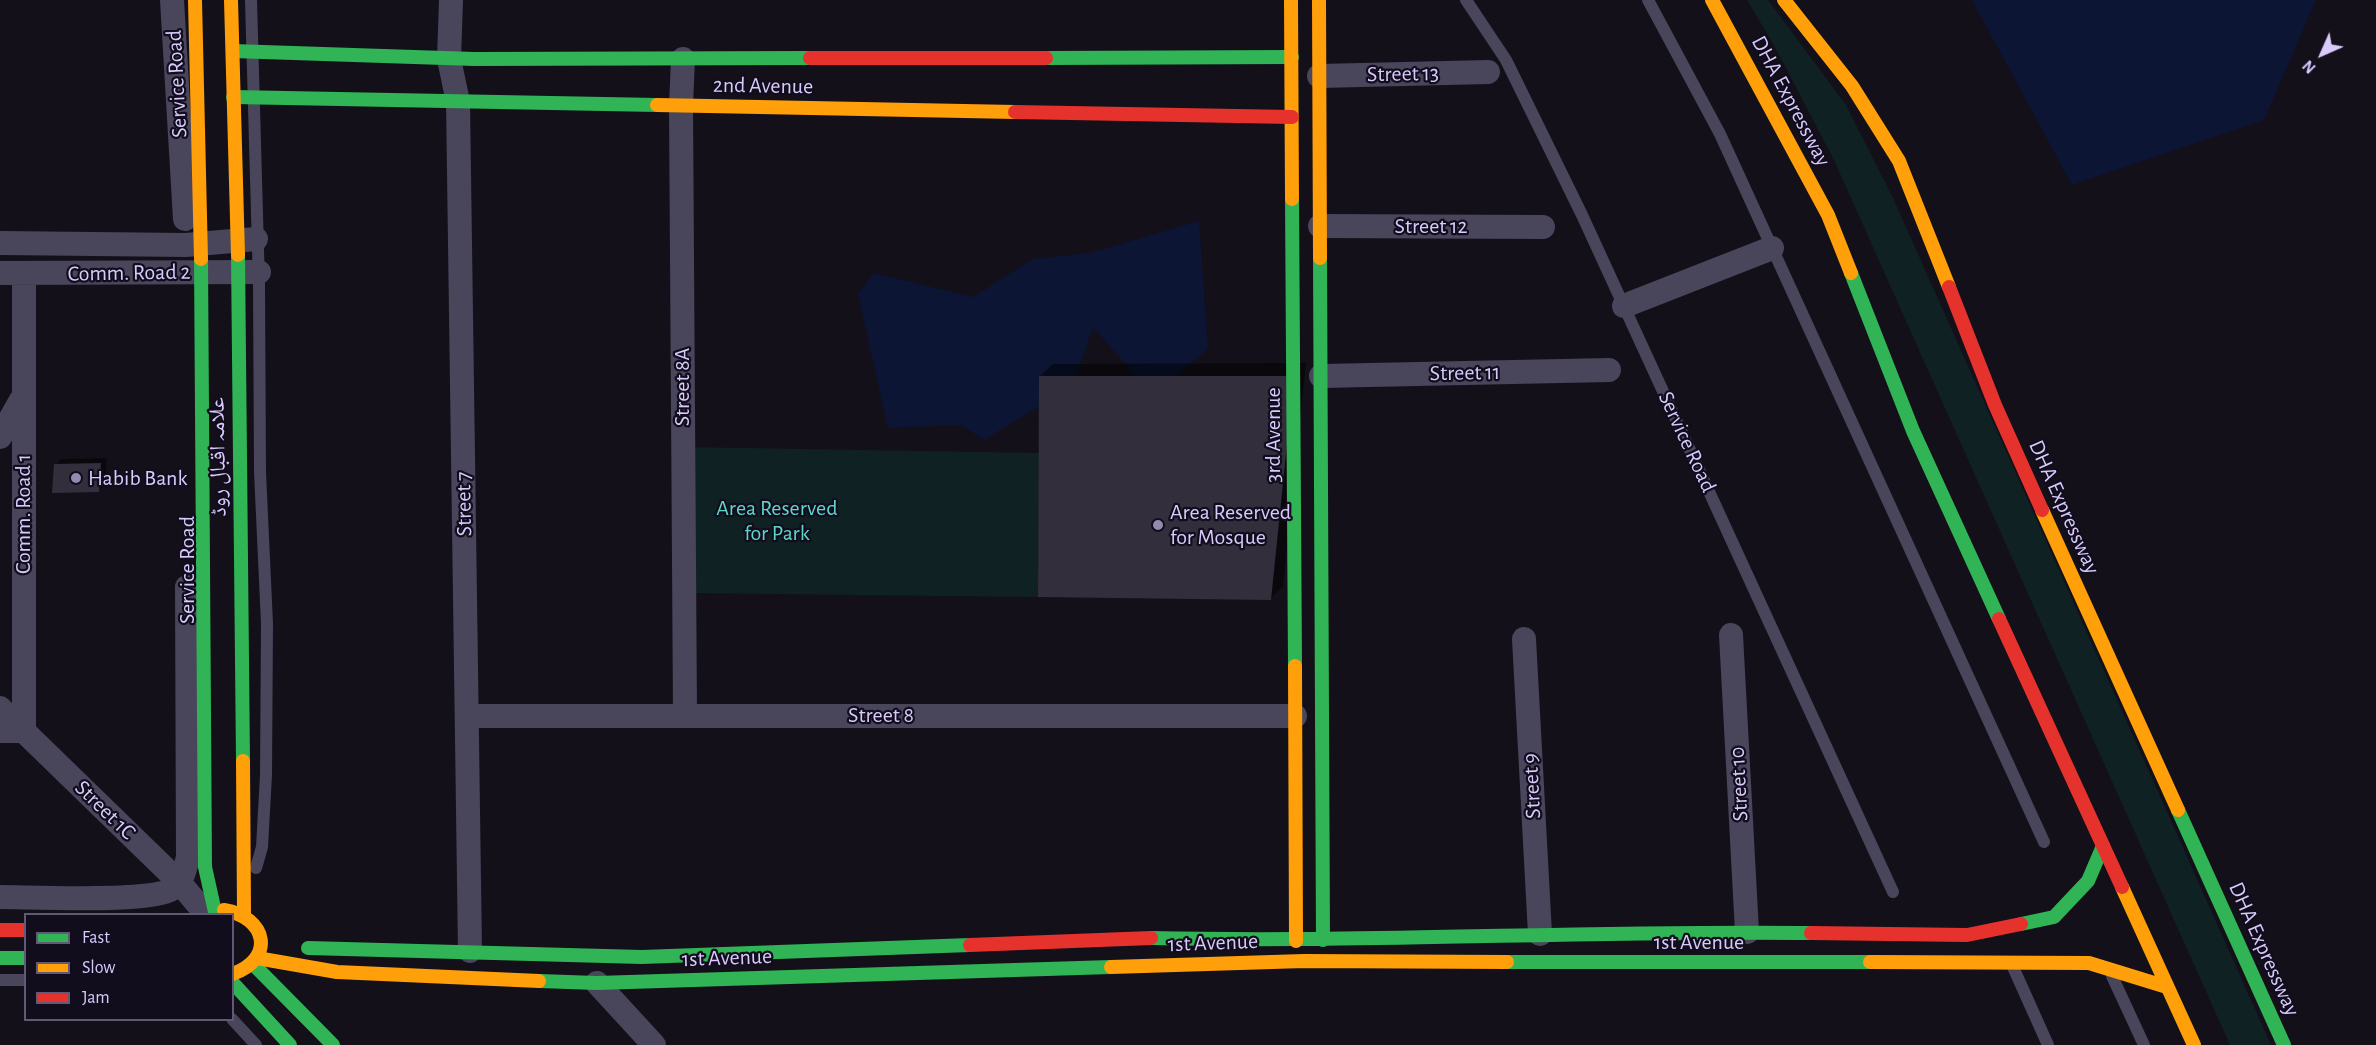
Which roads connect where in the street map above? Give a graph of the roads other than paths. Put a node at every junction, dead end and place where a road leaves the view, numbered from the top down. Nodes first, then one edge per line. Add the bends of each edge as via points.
1 (172, 0) edge
2 (195, 0) edge
3 (231, 0) edge
4 (251, 0) edge
5 (451, 0) edge
6 (1291, 0) edge
7 (1319, 0) edge
8 (1466, 0) edge
9 (1648, 0) edge
10 (1712, 0) edge
11 (1784, 0) edge
12 (233, 51) junction
13 (252, 51) junction
14 (1292, 57) junction
15 (449, 59) junction
16 (683, 59) junction
17 (1488, 72) dead end
18 (1319, 76) junction
19 (233, 96) junction
20 (253, 97) junction
21 (458, 102) junction
22 (681, 106) junction
23 (1292, 117) junction
24 (1320, 226) junction
25 (1543, 226) dead end
26 (246, 240) junction
27 (0, 243) edge
28 (194, 244) junction
29 (1772, 248) junction
30 (248, 272) junction
31 (0, 273) edge
32 (193, 273) junction
33 (24, 274) junction
34 (1624, 306) junction
35 (1609, 370) dead end
36 (1321, 376) junction
37 (22, 398) junction
38 (0, 437) edge
39 (1731, 635) dead end
40 (1524, 639) dead end
41 (0, 708) edge
42 (685, 714) junction
43 (467, 716) junction
44 (1295, 716) junction
45 (0, 731) edge
46 (24, 731) junction
47 (2044, 842) dead end
48 (2103, 846) junction
49 (179, 882) junction
50 (1893, 892) dead end
51 (0, 897) edge
52 (210, 913) edge
53 (211, 913) edge
54 (214, 913) edge
55 (244, 913) junction
56 (0, 930) edge
57 (24, 930) edge
58 (1747, 932) junction
59 (1539, 934) junction
60 (1323, 940) junction
61 (1296, 941) junction
62 (292, 946) dead end
63 (470, 951) junction
64 (0, 958) edge
65 (24, 958) edge
66 (255, 961) junction
67 (2011, 963) junction
68 (2109, 971) junction
69 (234, 973) edge
70 (0, 980) edge
71 (24, 980) edge
72 (597, 983) junction
73 (234, 984) edge
74 (2168, 987) junction
75 (233, 1021) edge
76 (256, 1045) edge
77 (290, 1045) edge
78 (333, 1045) edge
79 (654, 1045) edge
80 (2048, 1045) edge
81 (2144, 1045) edge
82 (2194, 1045) edge
83 (2284, 1045) edge

1 - 28 street, Service Road
2 - 28 main road
3 - 12 main road, علامہ اقبال روڈ
4 - 13 lane
5 - 15 street, Street 7
6 - 14 main road, 3rd Avenue
7 - 18 main road
8 - 34 lane, Service Road via 1506,60
9 - 29 lane via 1720,134
10 - 48 main road, DHA Expressway via 1828,215 1913,431
11 - 83 main road, DHA Expressway via 1852,86 1899,161 1995,405
12 - 13 main road, 2nd Avenue
12 - 19 main road, علامہ اقبال روڈ
13 - 15 main road, 2nd Avenue
13 - 20 lane
14 - 16 main road, 2nd Avenue
14 - 23 main road, 3rd Avenue
15 - 16 main road, 2nd Avenue
15 - 21 street, Street 7
16 - 22 street, Street 8A
17 - 18 street, Street 13
18 - 24 main road
19 - 20 main road, 2nd Avenue
19 - 26 main road, علامہ اقبال روڈ
20 - 21 main road, 2nd Avenue
20 - 26 lane
21 - 22 main road, 2nd Avenue
21 - 43 street, Street 7
22 - 23 main road, 2nd Avenue
22 - 42 street, Street 8A
23 - 44 main road, 3rd Avenue
24 - 25 street, Street 12
24 - 36 main road
26 - 28 street, Comm. Road 2
26 - 30 main road, علامہ اقبال روڈ
26 - 30 lane
27 - 28 street, Comm. Road 2
28 - 32 street, Service Road
29 - 34 street
29 - 47 lane
30 - 32 street, Comm. Road 2
30 - 55 main road, علامہ اقبال روڈ
30 - 55 lane via 267,624 262,847
31 - 33 street, Comm. Road 2
32 - 33 street, Comm. Road 2
32 - 49 street, Service Road via 188,857
32 - 53 main road via 204,867
33 - 37 street, Comm. Road 1
34 - 50 lane, Service Road
35 - 36 street, Street 11
36 - 60 main road
37 - 38 street
37 - 46 street, Comm. Road 1
39 - 58 street, Street 10
40 - 59 street, Street 9
41 - 46 street, Street 1C
42 - 43 street, Street 8
42 - 44 street, Street 8
43 - 63 street, Street 7
44 - 61 main road, 3rd Avenue
45 - 46 street
46 - 49 street, Street 1C
48 - 58 main road via 2088,881 2054,917 1967,935
48 - 74 main road, DHA Expressway
49 - 51 street via 162,894 148,896
49 - 52 street, Street 1C
54 - 55 main road via 224,909
55 - 66 main road via 266,943
56 - 57 main road
58 - 59 main road
59 - 60 main road
60 - 61 main road
61 - 63 main road via 1147,938 642,957
62 - 63 main road via 323,950
64 - 65 main road
66 - 69 main road
66 - 72 main road, 1st Avenue via 337,972
66 - 78 main road
67 - 68 main road, 1st Avenue via 2089,963
67 - 72 main road, 1st Avenue via 1304,961
67 - 80 lane
68 - 74 main road, 1st Avenue
68 - 81 lane
70 - 71 lane
72 - 79 street
73 - 77 main road
74 - 82 main road, DHA Expressway
75 - 76 lane

